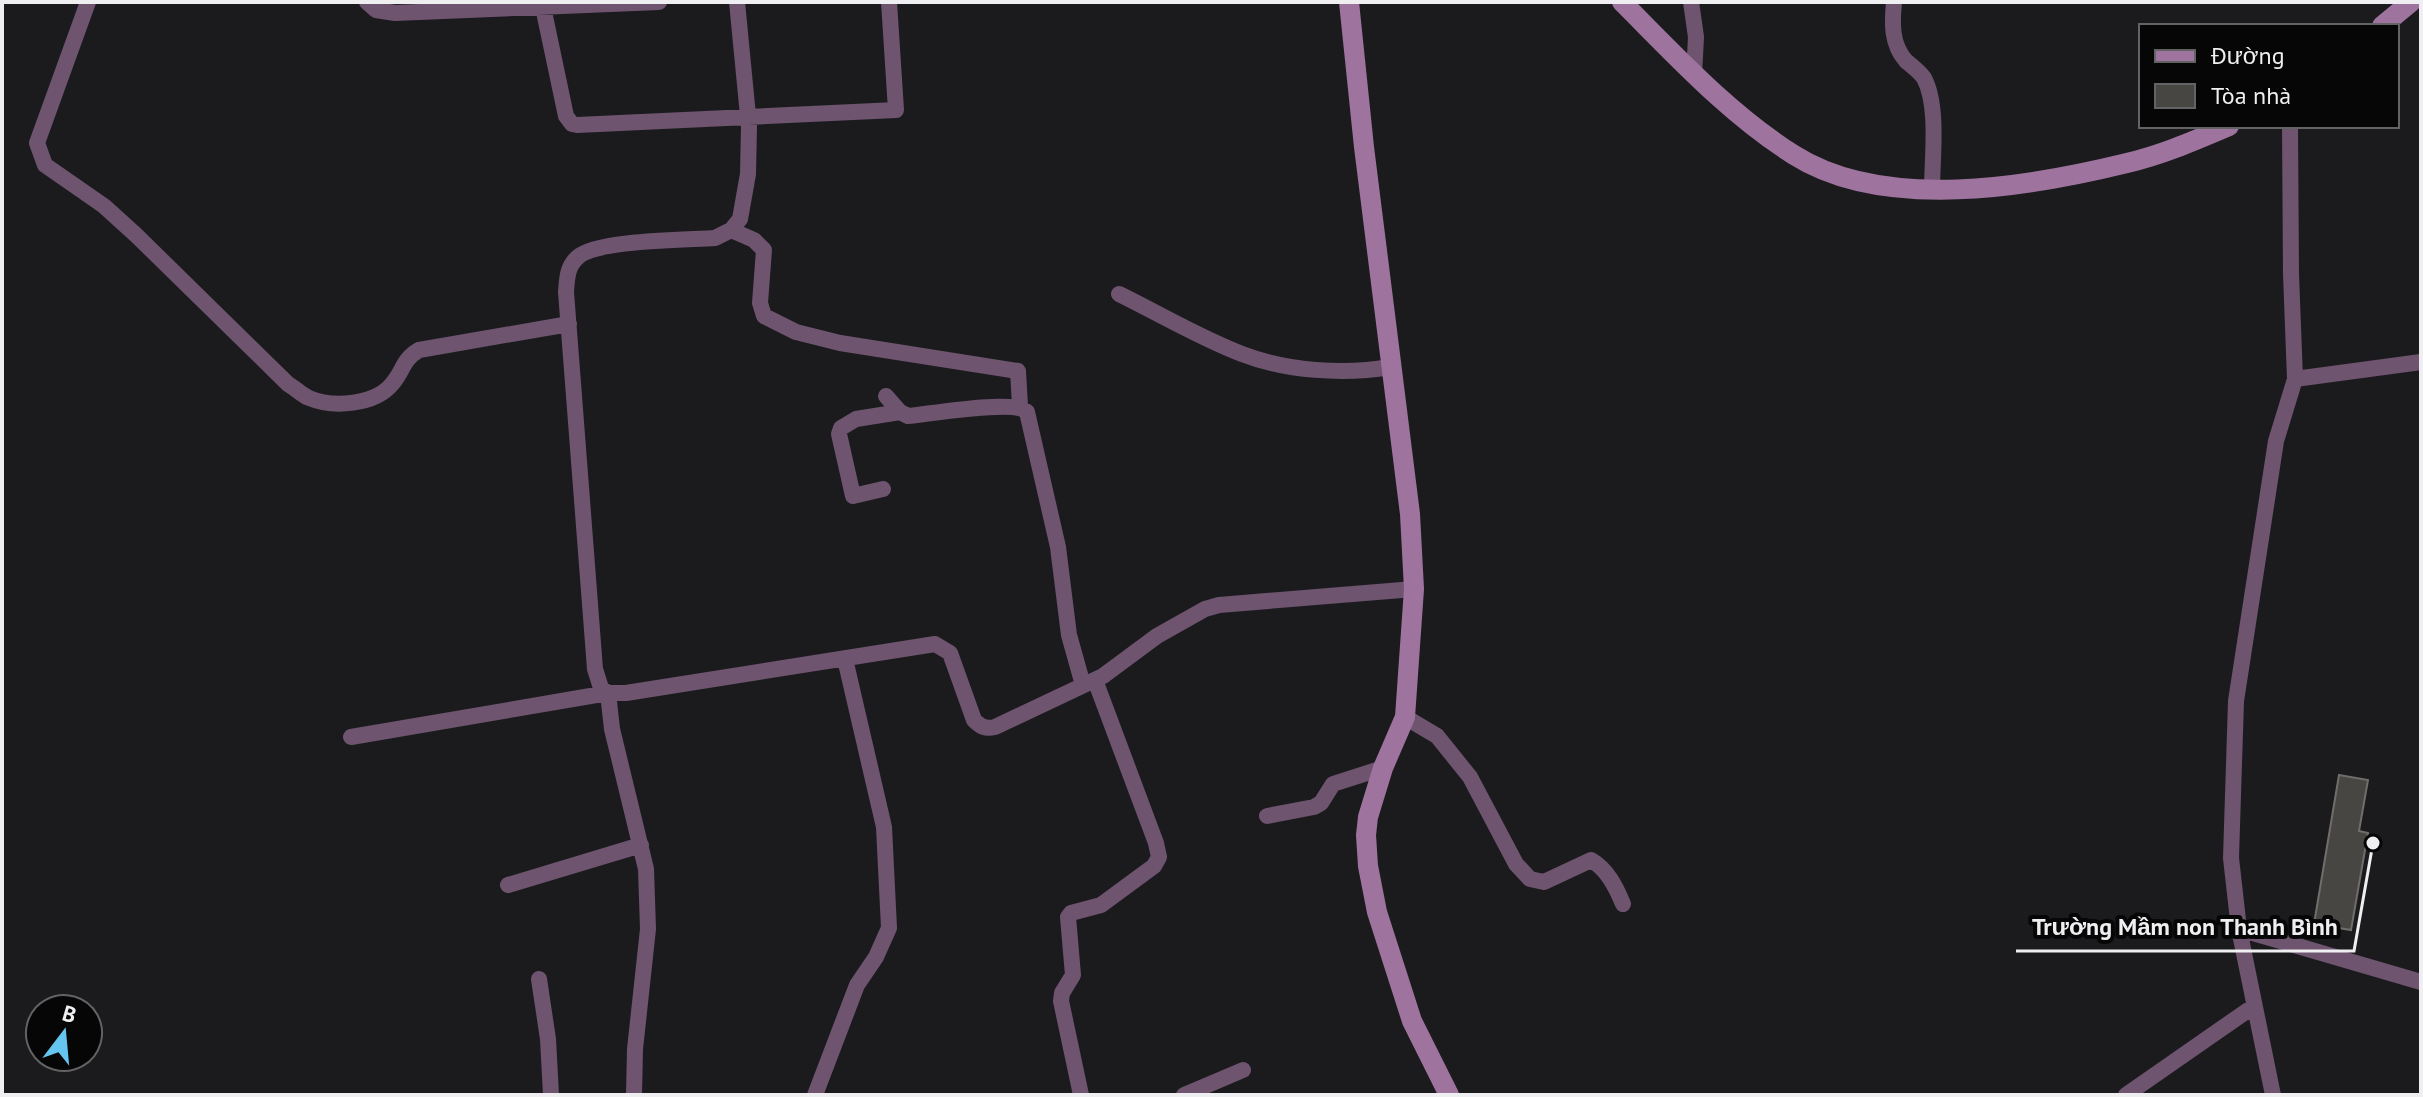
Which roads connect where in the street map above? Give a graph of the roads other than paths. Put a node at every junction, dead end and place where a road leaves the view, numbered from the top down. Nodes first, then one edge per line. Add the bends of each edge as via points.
1 (88, 2) edge
2 (367, 2) edge
3 (659, 2) edge
4 (737, 2) edge
5 (889, 2) edge
6 (1349, 2) edge
7 (1622, 2) edge
8 (1691, 2) edge
9 (1894, 2) edge
10 (2411, 2) edge
11 (619, 3) edge
12 (543, 7) junction
13 (2384, 24) edge
14 (1694, 75) junction
15 (748, 117) junction
16 (2224, 128) edge
17 (2290, 128) edge
18 (1932, 190) junction
19 (731, 230) junction
20 (1119, 294) dead end
21 (569, 324) junction
22 (2421, 362) edge
23 (1390, 367) junction
24 (2295, 379) junction
25 (886, 396) dead end
26 (1020, 406) junction
27 (900, 412) junction
28 (883, 489) dead end
29 (1414, 589) junction
30 (845, 659) junction
31 (1089, 682) junction
32 (608, 693) junction
33 (1405, 717) junction
34 (351, 737) dead end
35 (1383, 768) junction
36 (1267, 816) dead end
37 (641, 845) junction
38 (508, 885) dead end
39 (1623, 904) dead end
40 (2239, 929) junction
41 (539, 979) dead end
42 (2421, 982) edge
43 (2254, 1006) junction
44 (1243, 1070) dead end
45 (551, 1095) edge
46 (634, 1095) edge
47 (815, 1095) edge
48 (1081, 1095) edge
49 (1184, 1095) edge
50 (1449, 1095) edge
51 (2126, 1095) edge
52 (2273, 1095) edge

1 - 21 street via 37,143 45,165 104,206 308,398 352,403 380,394 408,356 419,350
2 - 12 street via 376,10 395,13
3 - 11 street
4 - 15 street
5 - 15 street via 896,110
6 - 23 main road
7 - 14 main road
8 - 14 street
9 - 18 street via 1895,42 1924,78 1932,111
10 - 13 main road
11 - 12 street
12 - 15 street via 572,124
14 - 18 main road via 1795,156 1825,171 1896,189
15 - 19 street via 748,174 740,219
16 - 18 main road via 2128,163 2014,184
17 - 24 street
19 - 21 street via 715,238 596,247 578,256 568,270
19 - 26 street via 764,250 764,316 796,332 840,343 1018,371
20 - 23 street via 1246,356 1320,369
21 - 32 street via 595,669 597,682
22 - 24 street
23 - 29 main road via 1410,514
24 - 40 street via 2276,441 2236,701 2231,858
25 - 27 street
26 - 27 street via 908,416
26 - 31 street via 1029,418 1058,547 1069,635
27 - 28 street via 856,419 839,434 853,496
29 - 31 street via 1205,609
29 - 33 main road
30 - 31 street via 940,645 950,653 974,720 986,728
30 - 32 street
30 - 47 street via 884,827 889,928 857,985
31 - 48 street via 1159,857 1101,905 1068,917 1073,975 1061,1001
32 - 34 street
32 - 37 street
33 - 35 main road
33 - 39 street via 1437,736 1470,777 1524,875 1544,882 1591,860 1614,884
35 - 36 street via 1333,784 1314,807
35 - 50 main road via 1366,835 1377,912 1412,1021
37 - 38 street
37 - 46 street via 648,929
40 - 42 street
40 - 43 street
41 - 45 street
43 - 51 street
43 - 52 street
44 - 49 street

